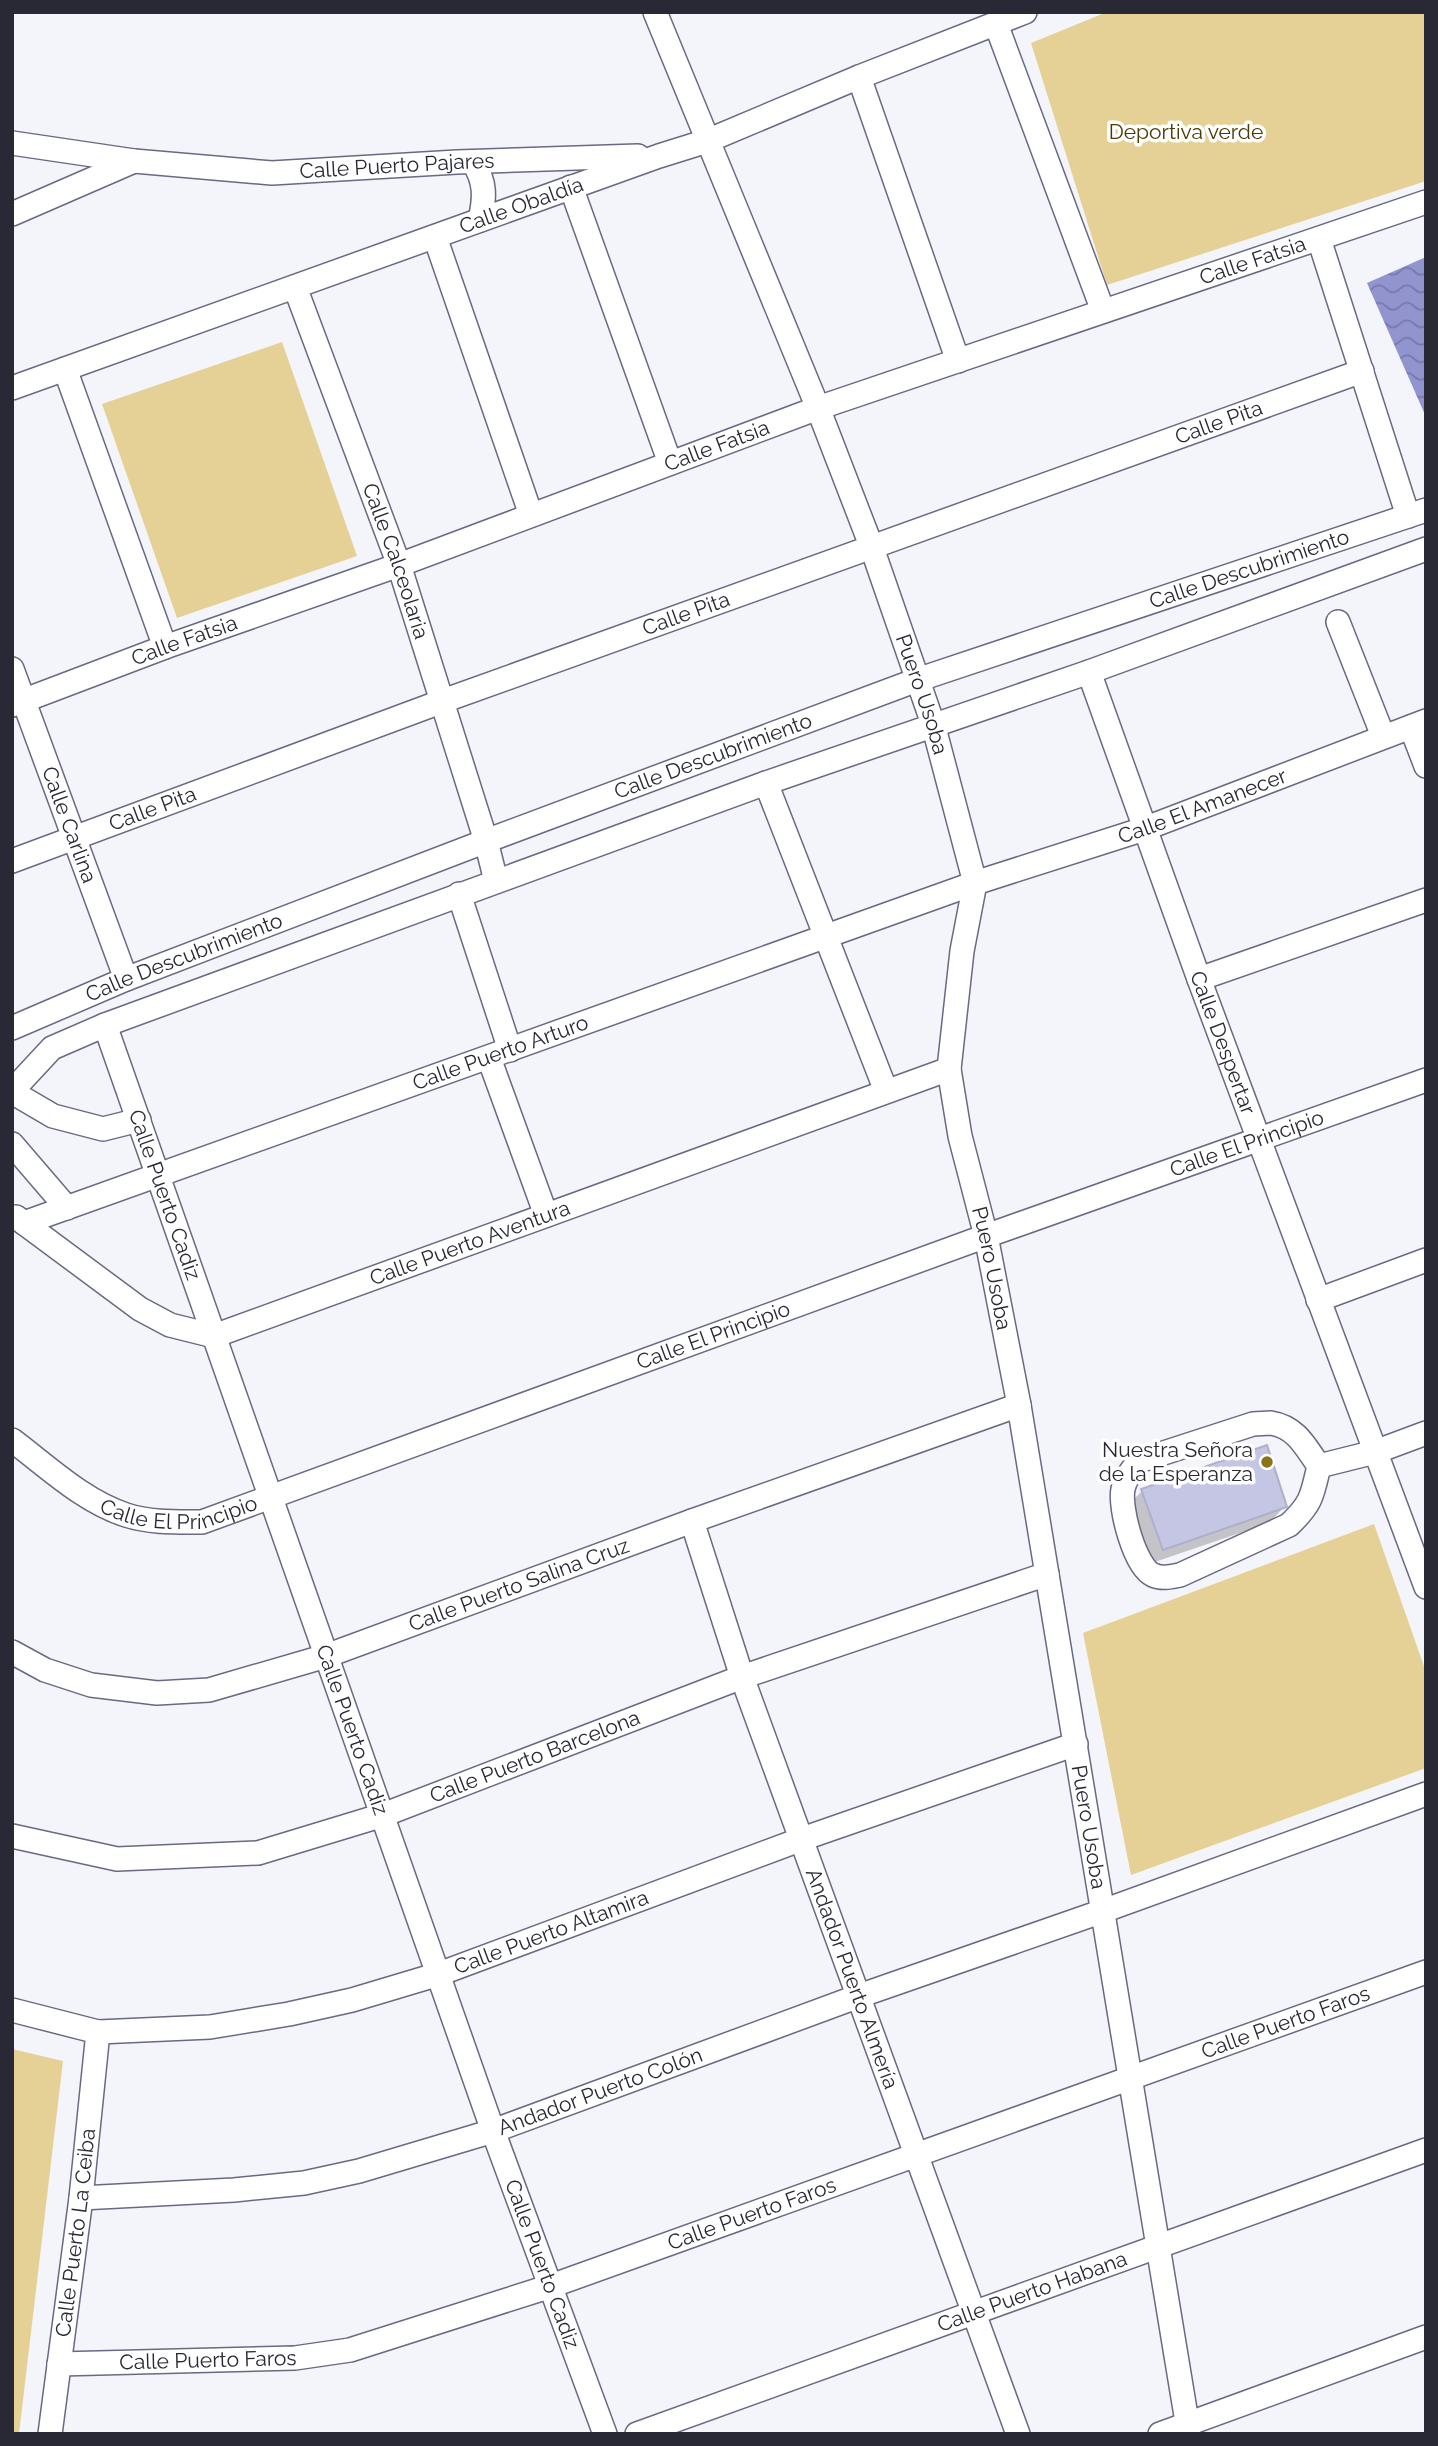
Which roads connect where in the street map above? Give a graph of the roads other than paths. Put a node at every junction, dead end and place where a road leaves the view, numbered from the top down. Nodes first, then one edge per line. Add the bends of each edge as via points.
1 (655, 12) edge
2 (1025, 12) edge
3 (996, 23) junction
4 (859, 77) junction
5 (707, 141) junction
6 (12, 143) edge
7 (659, 156) junction
8 (134, 161) junction
9 (473, 162) junction
10 (571, 187) junction
11 (1426, 202) edge
12 (12, 214) edge
13 (480, 220) junction
14 (435, 237) junction
15 (1319, 239) junction
16 (295, 287) junction
17 (1103, 311) junction
18 (958, 361) junction
19 (65, 369) junction
20 (1362, 371) junction
21 (12, 388) edge
22 (818, 408) junction
23 (670, 464) junction
24 (1417, 513) edge
25 (531, 516) junction
26 (872, 548) junction
27 (1426, 549) edge
28 (399, 565) junction
29 (1338, 622) dead end
30 (165, 647) junction
31 (12, 669) edge
32 (1089, 672) junction
33 (917, 680) junction
34 (443, 701) junction
35 (18, 703) edge
36 (933, 724) junction
37 (1418, 724) edge
38 (1383, 736) junction
39 (1426, 765) edge
40 (766, 783) junction
41 (1144, 829) junction
42 (74, 838) junction
43 (486, 841) junction
44 (12, 861) edge
45 (496, 881) junction
46 (975, 883) junction
47 (459, 894) junction
48 (1426, 900) edge
49 (826, 938) junction
50 (126, 979) junction
51 (1199, 979) junction
52 (105, 1025) junction
53 (12, 1028) edge
54 (499, 1054) junction
55 (949, 1069) junction
56 (1426, 1080) edge
57 (12, 1091) edge
58 (886, 1091) junction
59 (139, 1120) junction
60 (1259, 1140) junction
61 (12, 1144) edge
62 (158, 1175) junction
63 (67, 1208) junction
64 (546, 1215) junction
65 (18, 1218) edge
66 (986, 1236) junction
67 (1426, 1260) edge
68 (1318, 1300) junction
69 (214, 1336) junction
70 (1019, 1405) junction
71 (1426, 1433) edge
72 (12, 1440) edge
73 (1375, 1452) junction
74 (1319, 1466) junction
75 (270, 1497) junction
76 (692, 1521) junction
77 (1048, 1574) junction
78 (1426, 1587) edge
79 (12, 1652) edge
80 (326, 1656) junction
81 (742, 1677) junction
82 (1076, 1744) junction
83 (1426, 1794) edge
84 (383, 1815) junction
85 (12, 1836) edge
86 (802, 1839) junction
87 (1103, 1911) junction
88 (1426, 1972) edge
89 (439, 1974) junction
90 (859, 1996) junction
91 (12, 2010) edge
92 (98, 2032) junction
93 (1130, 2078) junction
94 (494, 2132) junction
95 (1426, 2150) edge
96 (916, 2155) junction
97 (81, 2198) junction
98 (1158, 2246) junction
99 (551, 2286) junction
100 (973, 2312) junction
101 (1426, 2337) edge
102 (59, 2364) junction
103 (1188, 2429) edge
104 (50, 2434) edge
105 (605, 2434) edge
106 (637, 2434) edge
107 (1018, 2434) edge
108 (1160, 2434) edge

1 - 5 street, Puero Usoba
2 - 3 street, Calle Obaldía
3 - 4 street, Calle Obaldía
3 - 17 street
4 - 5 street, Calle Obaldía
4 - 18 street
5 - 7 street, Calle Obaldía
5 - 22 street, Puero Usoba
6 - 8 street, Calle Puerto Pajares
7 - 9 street, Calle Puerto Pajares
7 - 10 street, Calle Obaldía
8 - 9 street, Calle Puerto Pajares via 272,173
8 - 12 street, Calle Puerto Pajares
9 - 13 street via 485,189
10 - 13 street, Calle Obaldía
10 - 23 street
11 - 15 street, Calle Fatsia
13 - 14 street, Calle Obaldía
14 - 16 street, Calle Obaldía
14 - 25 street
15 - 17 street, Calle Fatsia
15 - 20 street
16 - 19 street, Calle Obaldía
16 - 28 street, Calle Calceolaria
17 - 18 street, Calle Fatsia
18 - 22 street, Calle Fatsia
19 - 21 street, Calle Obaldía
19 - 30 street
20 - 24 street
20 - 26 street, Calle Pita
22 - 23 street, Calle Fatsia
22 - 26 street, Puero Usoba
23 - 25 street, Calle Fatsia
24 - 33 street, Calle Descubrimiento
25 - 28 street, Calle Fatsia
26 - 33 street, Puero Usoba
26 - 34 street, Calle Pita
27 - 32 street, Calle Descubrimiento
28 - 30 street, Calle Fatsia
28 - 34 street, Calle Calceolaria
29 - 38 street
30 - 35 street, Calle Fatsia
31 - 35 street, Calle Carlina
32 - 36 street, Calle Descubrimiento
32 - 41 street, Calle Despertar
33 - 36 street, Puero Usoba
33 - 43 street, Calle Descubrimiento
34 - 42 street, Calle Pita
34 - 43 street, Calle Calceolaria
35 - 42 street, Calle Carlina
36 - 40 street, Calle Descubrimiento
36 - 46 street, Puero Usoba
37 - 38 street, Calle El Amanecer
37 - 39 street
38 - 41 street, Calle El Amanecer
40 - 45 street, Calle Descubrimiento
40 - 49 street
41 - 46 street, Calle El Amanecer
41 - 51 street, Calle Despertar
42 - 44 street, Calle Pita
42 - 50 street, Calle Carlina
43 - 45 street, Calle Calceolaria
43 - 50 street, Calle Descubrimiento
45 - 47 street, Calle Descubrimiento
46 - 49 street, Calle Puerto Arturo
46 - 55 street, Puero Usoba
47 - 52 street, Calle Descubrimiento
47 - 54 street
48 - 51 street
49 - 54 street, Calle Puerto Arturo
49 - 58 street
50 - 53 street, Calle Descubrimiento
51 - 60 street, Calle Despertar
52 - 57 street, Calle Descubrimiento via 52,1048
52 - 59 street, Calle Puerto Cadiz
54 - 62 street, Calle Puerto Arturo
54 - 64 street
55 - 58 street, Calle Puerto Aventura
55 - 66 street, Puero Usoba via 960,1136
56 - 60 street, Calle El Principio
57 - 59 street via 53,1116 103,1129
58 - 64 street, Calle Puerto Aventura
59 - 62 street, Calle Puerto Cadiz
60 - 66 street, Calle El Principio
60 - 68 street, Calle Despertar
61 - 63 street
62 - 63 street, Calle Puerto Arturo
62 - 69 street, Calle Puerto Cadiz
63 - 65 street, Calle Puerto Arturo
64 - 69 street, Calle Puerto Aventura
65 - 69 street via 140,1309 170,1325
66 - 70 street, Puero Usoba
66 - 75 street, Calle El Principio
67 - 68 street
68 - 73 street, Calle Despertar
69 - 75 street, Calle Puerto Cadiz
70 - 76 street, Calle Puerto Salina Cruz
70 - 77 street, Puero Usoba
71 - 73 street
72 - 75 street, Calle El Principio via 86,1496 126,1515 202,1522
73 - 74 street
73 - 78 street, Calle Despertar
74 - 74 street via 1312,1499 1289,1525 1180,1575 1164,1578 1150,1574 1141,1564 1122,1500 1123,1486 1139,1461 1253,1424 1271,1423 1285,1426 1299,1437
75 - 80 street, Calle Puerto Cadiz
76 - 80 street, Calle Puerto Salina Cruz
76 - 81 street, Andador Puerto Almería
77 - 81 street, Calle Puerto Barcelona
77 - 82 street, Puero Usoba
79 - 80 street, Calle Puerto Salina Cruz via 45,1670 91,1685 157,1693 209,1690
80 - 84 street, Calle Puerto Cadiz
81 - 84 street, Calle Puerto Barcelona
81 - 86 street, Andador Puerto Almería
82 - 86 street, Calle Puerto Altamira
82 - 87 street, Puero Usoba
83 - 87 street, Andador Puerto Colón
84 - 85 street, Calle Puerto Barcelona via 258,1853 197,1857 117,1859
84 - 89 street, Calle Puerto Cadiz
86 - 89 street, Calle Puerto Altamira
86 - 90 street, Andador Puerto Almería
87 - 90 street, Andador Puerto Colón
87 - 93 street, Puero Usoba
88 - 93 street, Calle Puerto Faros
89 - 92 street, Calle Puerto Altamira via 289,2014 210,2027
89 - 94 street, Calle Puerto Cadiz
90 - 94 street, Andador Puerto Colón
90 - 96 street, Andador Puerto Almería
91 - 92 street, Calle Puerto Altamira
92 - 97 street, Calle Puerto La Ceiba
93 - 96 street, Calle Puerto Faros
93 - 98 street, Puero Usoba
94 - 97 street, Andador Puerto Colón via 304,2183
94 - 99 street, Calle Puerto Cadiz
95 - 98 street, Calle Puerto Habana
96 - 99 street, Calle Puerto Faros
96 - 100 street, Andador Puerto Almería
97 - 102 street, Calle Puerto La Ceiba
98 - 100 street, Calle Puerto Habana
98 - 103 street, Puero Usoba
99 - 102 street, Calle Puerto Faros via 350,2350 295,2358
99 - 105 street, Calle Puerto Cadiz
100 - 106 street, Calle Puerto Habana
100 - 107 street, Andador Puerto Almería
101 - 103 street
102 - 104 street, Calle Puerto La Ceiba
103 - 108 street

